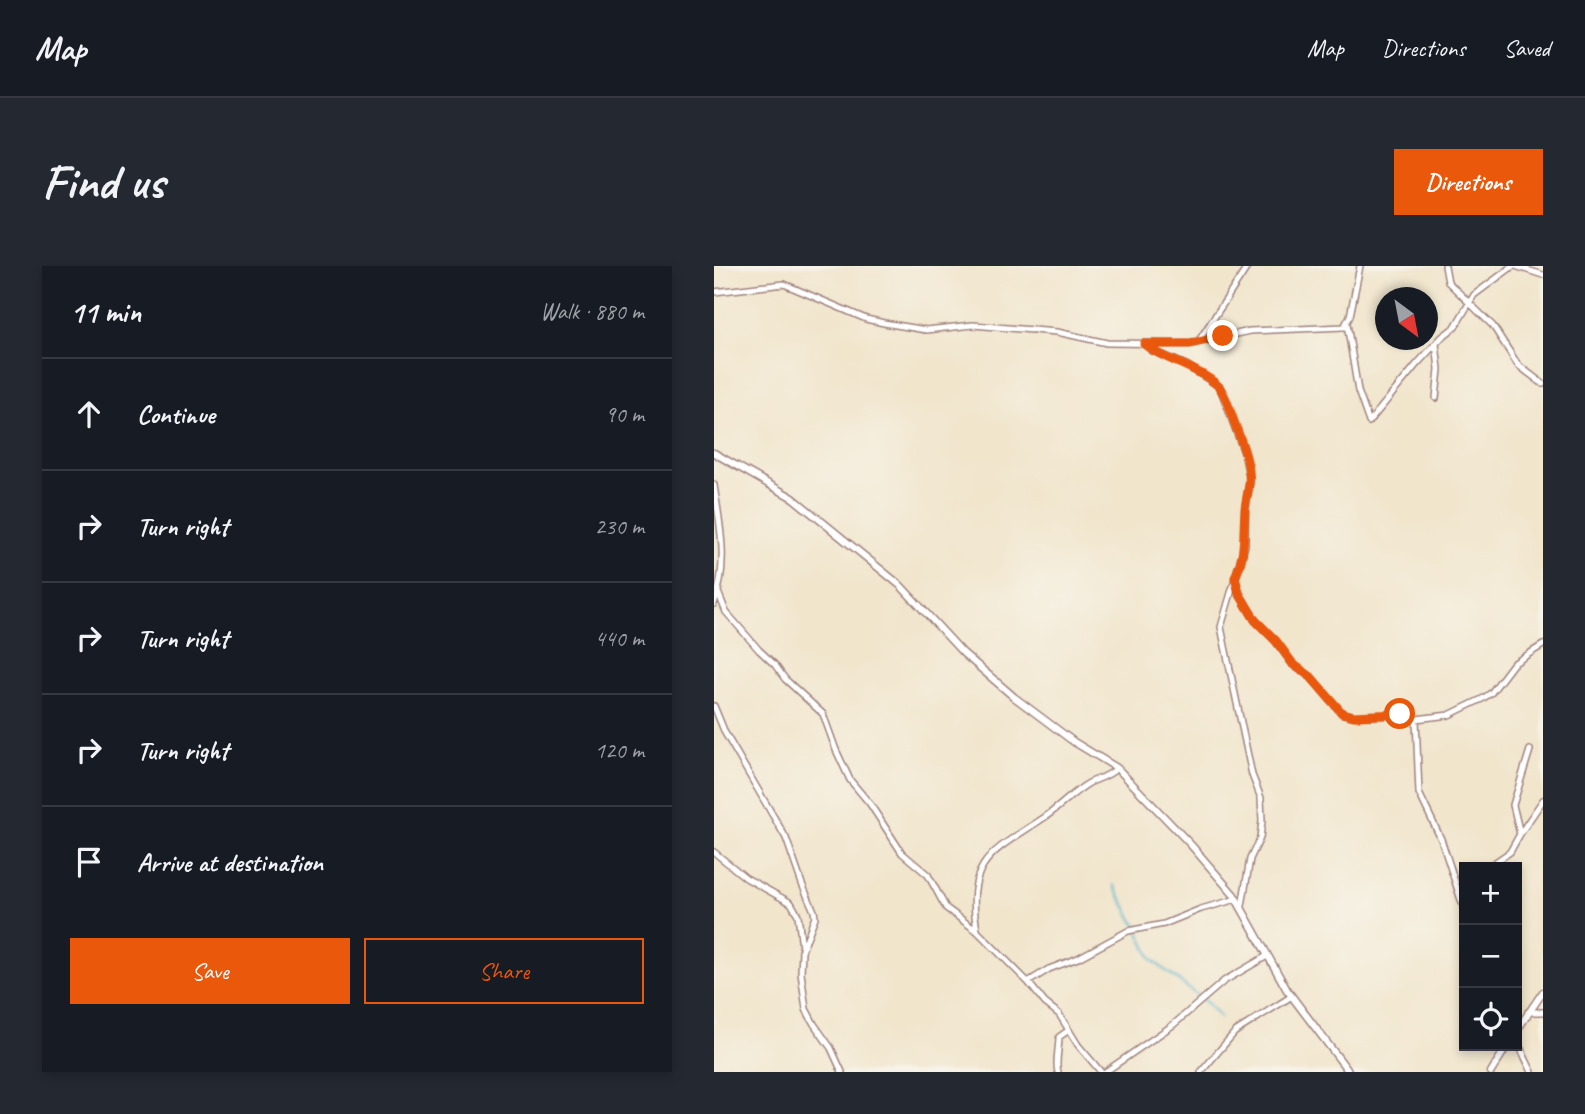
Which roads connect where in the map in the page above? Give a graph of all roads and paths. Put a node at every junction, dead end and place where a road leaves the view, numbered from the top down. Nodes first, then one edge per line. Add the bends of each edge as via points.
1 (1248, 266) edge
2 (1360, 266) edge
3 (1445, 266) edge
4 (1514, 266) edge
5 (1536, 269) edge
6 (1543, 275) edge
7 (714, 292) edge
8 (1470, 303) junction
9 (1347, 324) junction
10 (1198, 342) junction
11 (1438, 342) edge
12 (1144, 344) junction
13 (1431, 350) edge
14 (1437, 350) edge
15 (1543, 384) edge
16 (1436, 398) dead end
17 (714, 453) edge
18 (714, 485) edge
19 (1235, 578) junction
20 (718, 592) junction
21 (714, 604) edge
22 (1543, 645) edge
23 (714, 706) edge
24 (1416, 719) junction
25 (1530, 750) dead end
26 (1117, 768) junction
27 (1543, 800) edge
28 (1520, 834) junction
29 (714, 852) edge
30 (1495, 862) edge
31 (1457, 886) joint
32 (1459, 893) edge
33 (1237, 899) junction
34 (1242, 906) junction
35 (977, 930) junction
36 (802, 951) junction
37 (1267, 956) junction
38 (1028, 982) junction
39 (1543, 992) edge
40 (1292, 996) junction
41 (1528, 1012) junction
42 (1543, 1012) edge
43 (1522, 1022) edge
44 (1069, 1030) junction
45 (1504, 1051) edge
46 (1522, 1051) edge
47 (842, 1072) edge
48 (1058, 1072) edge
49 (1103, 1072) edge
50 (1201, 1072) edge
51 (1349, 1072) edge
52 (1491, 1072) edge
53 (1532, 1072) edge

1 - 10 street
2 - 9 street
3 - 8 street via 1448,282
4 - 5 street
4 - 8 street via 1479,290
5 - 6 street
7 - 12 street via 784,284 866,319 895,325 934,330 973,325
8 - 11 street via 1455,327
8 - 15 street via 1493,326 1518,365
9 - 10 street via 1250,331
9 - 13 street via 1358,391 1369,422
10 - 12 street
12 - 19 street via 1215,383 1227,404 1250,480 1245,545
14 - 16 street
17 - 26 street via 793,498 901,586 963,653 1013,697
18 - 20 street via 723,548
19 - 24 street via 1255,620 1342,713 1410,715
19 - 34 street via 1221,627 1263,813
20 - 21 street
20 - 35 street via 726,612 823,714 850,780 899,849 928,874 946,908
22 - 24 street via 1513,664 1482,699 1449,715
23 - 36 street via 786,838 814,911
24 - 31 street via 1419,793
25 - 28 street via 1513,805
26 - 33 street
26 - 35 street via 1088,783 996,849 975,883
27 - 28 street
28 - 30 street via 1510,852
29 - 36 street via 791,903 798,915
31 - 32 street
33 - 34 street
33 - 38 street via 1128,932
34 - 37 street
35 - 38 street
36 - 47 street via 806,1009
37 - 40 street
37 - 49 street via 1206,994 1173,1025
38 - 44 street
39 - 41 street
40 - 50 street via 1235,1032
40 - 51 street
41 - 42 street
41 - 43 street
44 - 48 street via 1059,1037
44 - 49 street
45 - 52 street
46 - 53 street

